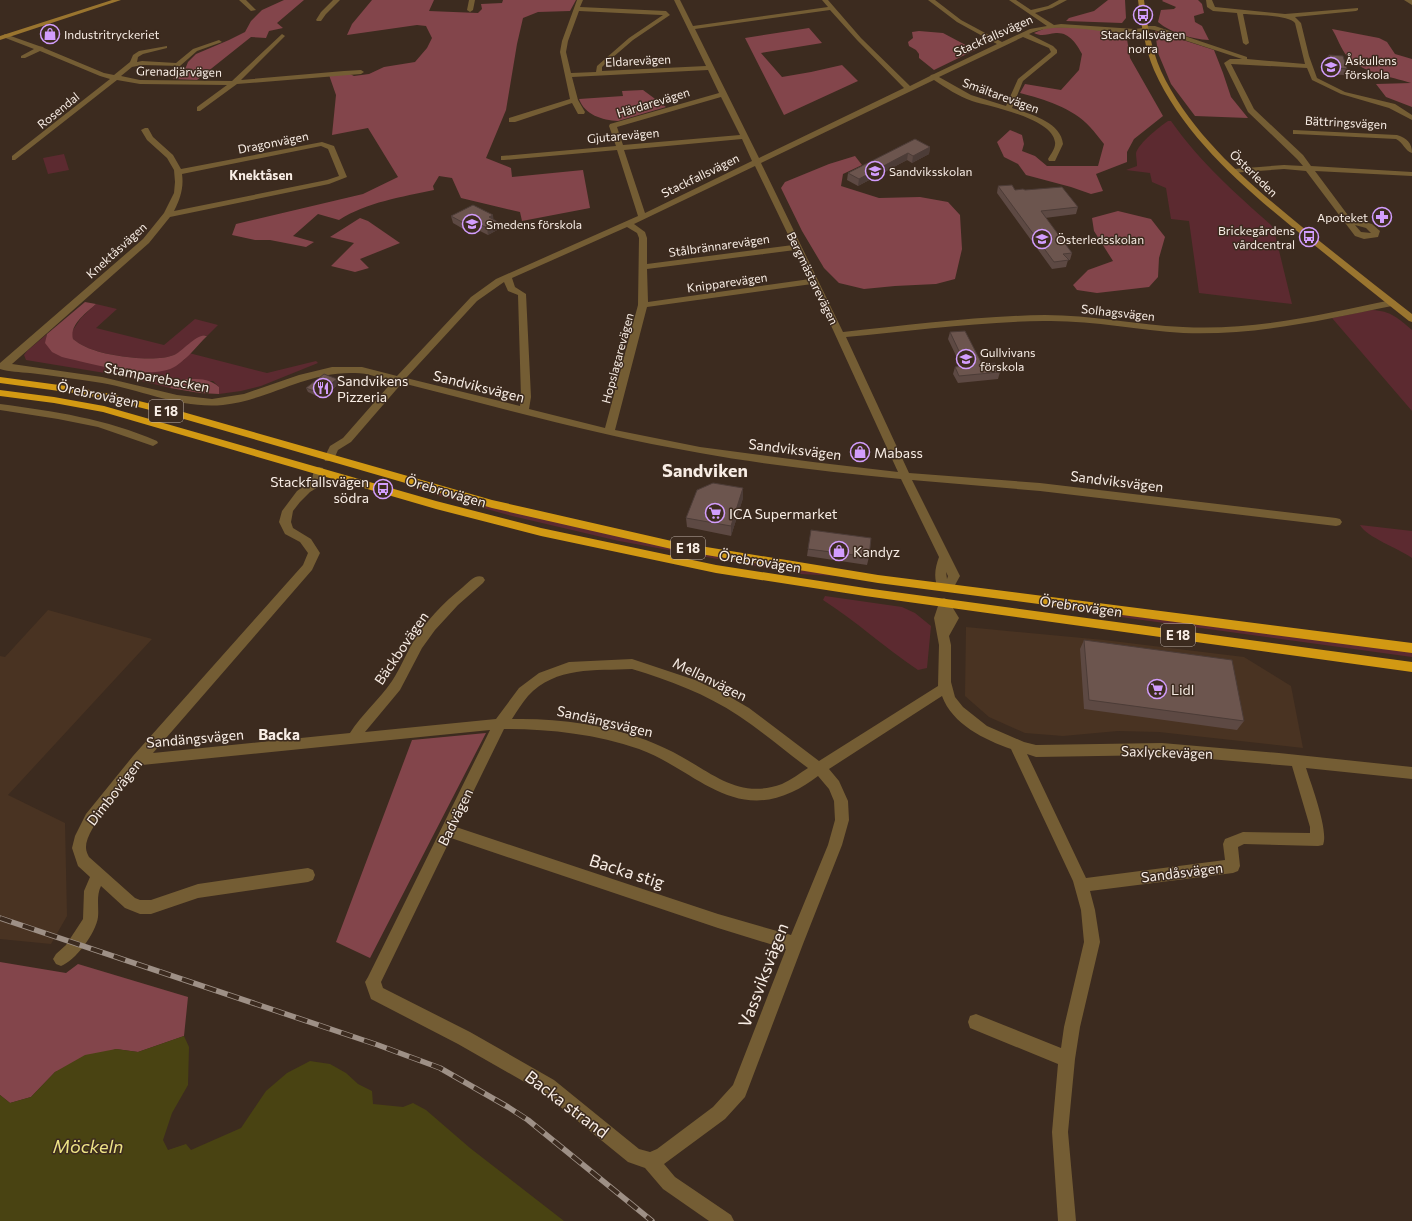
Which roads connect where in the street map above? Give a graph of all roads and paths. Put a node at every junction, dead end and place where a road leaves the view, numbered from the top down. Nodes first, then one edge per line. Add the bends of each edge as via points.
1 (118, 0) edge
2 (242, 0) edge
3 (337, 0) edge
4 (472, 0) edge
5 (580, 0) edge
6 (677, 0) edge
7 (824, 0) edge
8 (931, 0) edge
9 (1012, 0) edge
10 (1064, 0) edge
11 (1141, 0) edge
12 (1209, 0) edge
13 (1407, 0) edge
14 (1412, 3) edge
15 (832, 8) junction
16 (577, 9) junction
17 (1356, 9) dead end
18 (253, 10) dead end
19 (470, 10) dead end
20 (1030, 12) junction
21 (1240, 13) junction
22 (1285, 16) junction
23 (319, 20) dead end
24 (1051, 26) junction
25 (691, 28) junction
26 (1145, 28) junction
27 (1024, 34) junction
28 (282, 36) dead end
29 (3, 37) edge
30 (219, 42) dead end
31 (1246, 43) dead end
32 (1001, 44) junction
33 (165, 47) dead end
34 (41, 48) junction
35 (23, 57) dead end
36 (1247, 58) dead end
37 (130, 66) junction
38 (1309, 66) junction
39 (710, 68) junction
40 (361, 72) dead end
41 (599, 73) junction
42 (568, 75) junction
43 (933, 76) junction
44 (114, 79) junction
45 (234, 83) junction
46 (909, 89) junction
47 (722, 94) junction
48 (574, 100) junction
49 (200, 109) dead end
50 (1008, 109) junction
51 (581, 112) dead end
52 (1412, 118) edge
53 (512, 120) dead end
54 (145, 130) dead end
55 (1296, 132) dead end
56 (743, 137) junction
57 (620, 148) junction
58 (1412, 151) edge
59 (15, 158) dead end
60 (504, 158) dead end
61 (1052, 159) dead end
62 (756, 162) junction
63 (1308, 168) junction
64 (1234, 171) junction
65 (178, 172) junction
66 (1412, 174) edge
67 (168, 215) junction
68 (642, 217) junction
69 (1348, 220) dead end
70 (628, 224) junction
71 (798, 247) junction
72 (643, 268) junction
73 (507, 278) junction
74 (815, 281) junction
75 (1392, 303) junction
76 (643, 305) junction
77 (1412, 319) edge
78 (841, 335) junction
79 (1, 367) edge
80 (0, 380) edge
81 (399, 380) junction
82 (0, 393) edge
83 (0, 407) edge
84 (524, 412) junction
85 (609, 432) junction
86 (153, 443) dead end
87 (329, 458) junction
88 (319, 471) junction
89 (905, 476) junction
90 (1336, 522) dead end
91 (479, 580) dead end
92 (943, 587) junction
93 (944, 603) junction
94 (1412, 648) edge
95 (569, 667) joint
96 (1412, 667) edge
97 (945, 688) junction
98 (500, 724) junction
99 (354, 739) junction
100 (1016, 746) junction
101 (138, 760) junction
102 (1297, 761) junction
103 (820, 768) junction
104 (1412, 773) edge
105 (448, 831) junction
106 (99, 875) junction
107 (308, 876) dead end
108 (1081, 885) junction
109 (795, 944) junction
110 (61, 959) dead end
111 (377, 993) joint
112 (976, 1022) dead end
113 (1067, 1059) junction
114 (650, 1161) junction
115 (725, 1221) edge
116 (1068, 1221) edge

1 - 29 main road
2 - 18 street
3 - 23 street
4 - 19 street
5 - 16 street
6 - 25 street, Bergmästarevägen
7 - 15 street
8 - 32 street via 959,21
9 - 20 street
10 - 20 street
11 - 26 main road, Österleden
12 - 21 street via 1212,9
13 - 14 street
15 - 25 street
15 - 46 street
16 - 41 street via 667,15 608,58 599,67
16 - 42 street via 563,46 563,58
17 - 22 street
20 - 24 street
21 - 22 street
21 - 31 street
22 - 38 street via 1298,23
24 - 26 street, Stackfallsvägen via 1135,31
24 - 27 street, Stackfallsvägen
25 - 39 street, Bergmästarevägen
26 - 36 street, Stackfallsvägen via 1155,28
26 - 64 main road, Österleden via 1159,72 1172,96 1201,135
27 - 32 street, Stackfallsvägen
27 - 50 street via 1051,46 1054,53 1024,75
28 - 45 street
29 - 34 street, Grenadjärvägen
30 - 37 street via 195,50 178,65 142,63
32 - 43 street, Stackfallsvägen
33 - 37 street, Rosendal via 141,52
34 - 35 street
34 - 44 street, Grenadjärvägen via 92,72
37 - 44 street, Rosendal
38 - 52 street via 1312,76 1320,83 1343,93 1392,106
38 - 63 street via 1240,60 1227,63 1251,110 1300,157
39 - 41 street, Eldarevägen
39 - 47 street, Bergmästarevägen
40 - 45 street, Grenadjärvägen
41 - 42 street, Eldarevägen
42 - 48 street
43 - 46 street, Stackfallsvägen
43 - 50 street, Smältarevägen via 964,96
44 - 45 street, Grenadjärvägen via 161,83
44 - 59 street, Rosendal
45 - 49 street
46 - 62 street, Stackfallsvägen
47 - 56 street, Bergmästarevägen
47 - 57 street, Härdarevägen via 613,126
48 - 51 street
48 - 53 street
50 - 61 street, Smältarevägen via 1037,119 1054,130 1059,142 1058,150
54 - 65 street, Knektåsvägen via 172,158
55 - 58 street, Bättringsvägen via 1397,137
56 - 57 street, Gjutarevägen
56 - 62 street, Bergmästarevägen
57 - 60 street, Gjutarevägen
57 - 68 street, Härdarevägen
62 - 68 street, Stackfallsvägen
62 - 71 street, Bergmästarevägen
63 - 64 street
63 - 66 street
63 - 69 street
64 - 75 main road, Österleden via 1276,210
65 - 67 street, Knektåsvägen via 177,198
65 - 67 street, Dragonvägen via 322,144 331,148 343,177 322,184
67 - 79 street, Knektåsvägen via 146,241
68 - 70 street, Stackfallsvägen
70 - 72 street, Hopslagarevägen via 641,232
70 - 73 street, Stackfallsvägen
71 - 72 street, Stålbrännarevägen
71 - 74 street, Bergmästarevägen
72 - 76 street, Hopslagarevägen
73 - 81 street, Stackfallsvägen via 474,299
73 - 84 street via 511,289 522,294 526,397
74 - 76 street, Knipparevägen
74 - 78 street, Bergmästarevägen
75 - 77 main road, Österleden
75 - 78 street, Solhagsvägen via 1282,325 1237,330 1183,330 1046,318 984,321
76 - 85 street, Hopslagarevägen
78 - 89 street, Bergmästarevägen
79 - 81 street, Stamparebacken via 82,377 212,402 252,395 302,377 332,370 362,370
80 - 87 highway, Örebrovägen / E 18 via 111,397
81 - 84 street, Sandviksvägen
81 - 87 street, Stackfallsvägen via 347,440 345,450
82 - 88 highway, Örebrovägen / E 18 via 104,409
83 - 86 street via 104,426 139,436
84 - 85 street, Sandviksvägen
85 - 89 street, Sandviksvägen via 700,450
87 - 88 highway
87 - 92 highway, Örebrovägen / E 18 via 492,504 676,546 797,567
88 - 93 highway, Örebrovägen / E 18 via 451,509 616,549 760,577
88 - 101 street, Dimbovägen via 316,482 306,488 288,512 285,522 289,531 309,543 314,554 308,567
89 - 90 street, Sandviksvägen via 1040,487
89 - 92 street, Bergmästarevägen via 954,576 951,582
91 - 99 street, Bäckbovägen via 451,602 427,632 398,683 362,725
92 - 93 highway
92 - 94 highway, Örebrovägen / E 18
93 - 96 highway, Örebrovägen / E 18
93 - 97 street via 940,616 944,634
95 - 98 street, Badvägen via 543,677 524,692
95 - 103 street, Mellanvägen via 632,664 691,684 744,712
97 - 100 street, Saxlyckevägen via 952,703 966,718
97 - 103 street, Sandängsvägen
98 - 99 street, Sandängsvägen
98 - 103 street, Sandängsvägen via 563,726 642,744 682,763 728,791 744,795 759,797 774,794
98 - 105 street, Badvägen
99 - 101 street, Sandängsvägen
100 - 102 street, Saxlyckevägen via 1036,751 1162,749
100 - 108 street
101 - 106 street, Dimbovägen via 91,818 82,836 79,848 82,861
102 - 104 street, Saxlyckevägen
102 - 108 street, Sandåsvägen via 1317,827 1318,840 1244,838 1230,844 1233,866
103 - 109 street, Vassviksvägen via 834,785 841,801 842,820
105 - 109 street, Backa stig
105 - 111 street, Badvägen via 373,982
106 - 107 street, Dimbovägen via 130,903 140,907 151,907 198,892
106 - 110 street via 91,892 90,919 86,930
108 - 113 street via 1088,910 1092,942
109 - 114 street, Vassviksvägen via 739,1091 719,1114 663,1155
111 - 114 street, Backa strand via 464,1038 548,1086 634,1156
112 - 113 street
113 - 116 street via 1060,1132
114 - 115 street, Backa strand via 669,1183

